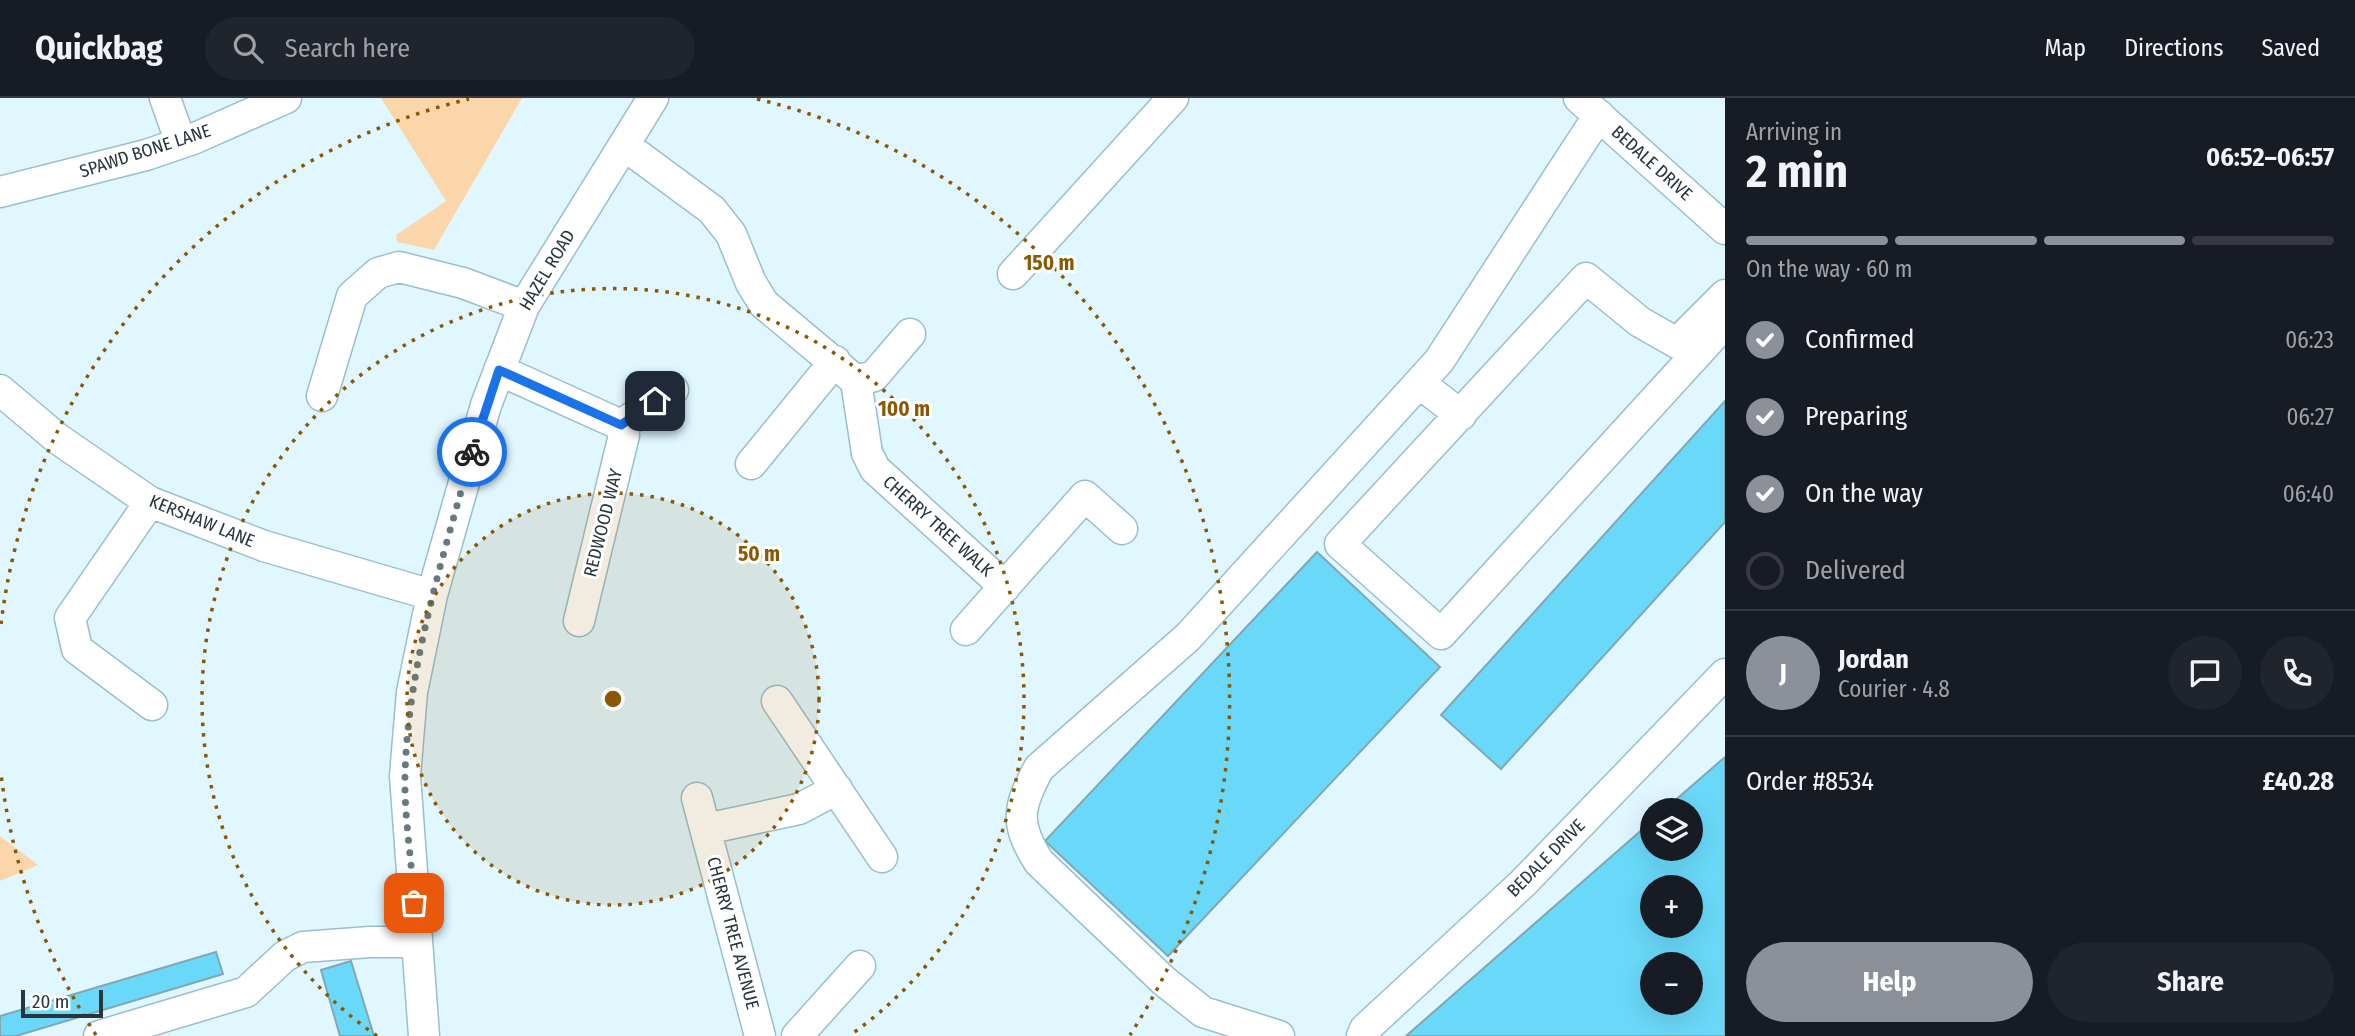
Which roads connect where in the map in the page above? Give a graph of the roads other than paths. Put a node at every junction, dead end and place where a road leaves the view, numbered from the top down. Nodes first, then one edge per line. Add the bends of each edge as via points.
1 (165, 98) edge
2 (286, 98) edge
3 (653, 98) edge
4 (1173, 98) edge
5 (1590, 106) edge
6 (181, 143) junction
7 (624, 145) junction
8 (0, 192) edge
9 (1725, 229) edge
10 (1013, 274) dead end
11 (1725, 295) edge
12 (524, 306) junction
13 (1725, 323) edge
14 (910, 334) dead end
15 (835, 361) junction
16 (499, 370) junction
17 (856, 381) junction
18 (1419, 383) junction
19 (0, 390) edge
20 (673, 390) dead end
21 (323, 396) dead end
22 (1461, 415) junction
23 (621, 425) junction
24 (751, 464) dead end
25 (150, 502) junction
26 (1122, 529) dead end
27 (1005, 587) junction
28 (432, 596) junction
29 (579, 621) dead end
30 (966, 630) dead end
31 (1725, 674) edge
32 (777, 701) dead end
33 (152, 705) dead end
34 (837, 789) junction
35 (697, 798) dead end
36 (706, 830) junction
37 (882, 857) dead end
38 (416, 942) junction
39 (860, 965) dead end
40 (99, 1036) edge
41 (424, 1036) edge
42 (760, 1036) edge
43 (797, 1036) edge
44 (1279, 1036) edge
45 (1362, 1036) edge

1 - 6 street
2 - 6 street, SPAWD BONE LANE
3 - 7 street, HAZEL ROAD
4 - 10 street
5 - 9 street, BEDALE DRIVE
5 - 18 street via 1438,361
6 - 8 street, SPAWD BONE LANE
7 - 12 street, HAZEL ROAD
7 - 15 street via 712,210 731,234 764,304
11 - 22 street via 1677,343 1640,322 1586,278
12 - 16 street, HAZEL ROAD
12 - 21 street via 463,283 399,267 378,273 352,296
13 - 22 street via 1441,634 1340,544
14 - 17 street via 874,376
15 - 17 street
15 - 24 street
16 - 23 street
16 - 28 street, HAZEL ROAD
17 - 27 street, CHERRY TREE WALK via 867,453 875,469
18 - 22 street
18 - 44 street via 1188,637 1039,768 1020,815 1025,841 1039,862 1164,981 1203,1012
19 - 25 street, KERSHAW LANE via 58,439
20 - 23 street
23 - 29 street, REDWOOD WAY via 624,435
25 - 28 street, KERSHAW LANE via 264,546
25 - 33 street via 70,618 77,649
26 - 27 street, CHERRY TREE WALK via 1084,496
27 - 30 street, CHERRY TREE WALK
28 - 38 street, HAZEL ROAD via 412,692 405,776
31 - 45 street, BEDALE DRIVE via 1523,883 1364,1029
32 - 34 street
34 - 36 street via 799,809
34 - 37 street
35 - 36 street, CHERRY TREE AVENUE
36 - 42 street, CHERRY TREE AVENUE
38 - 40 street via 303,947 285,956 246,992
38 - 41 street, HAZEL ROAD
39 - 43 street

